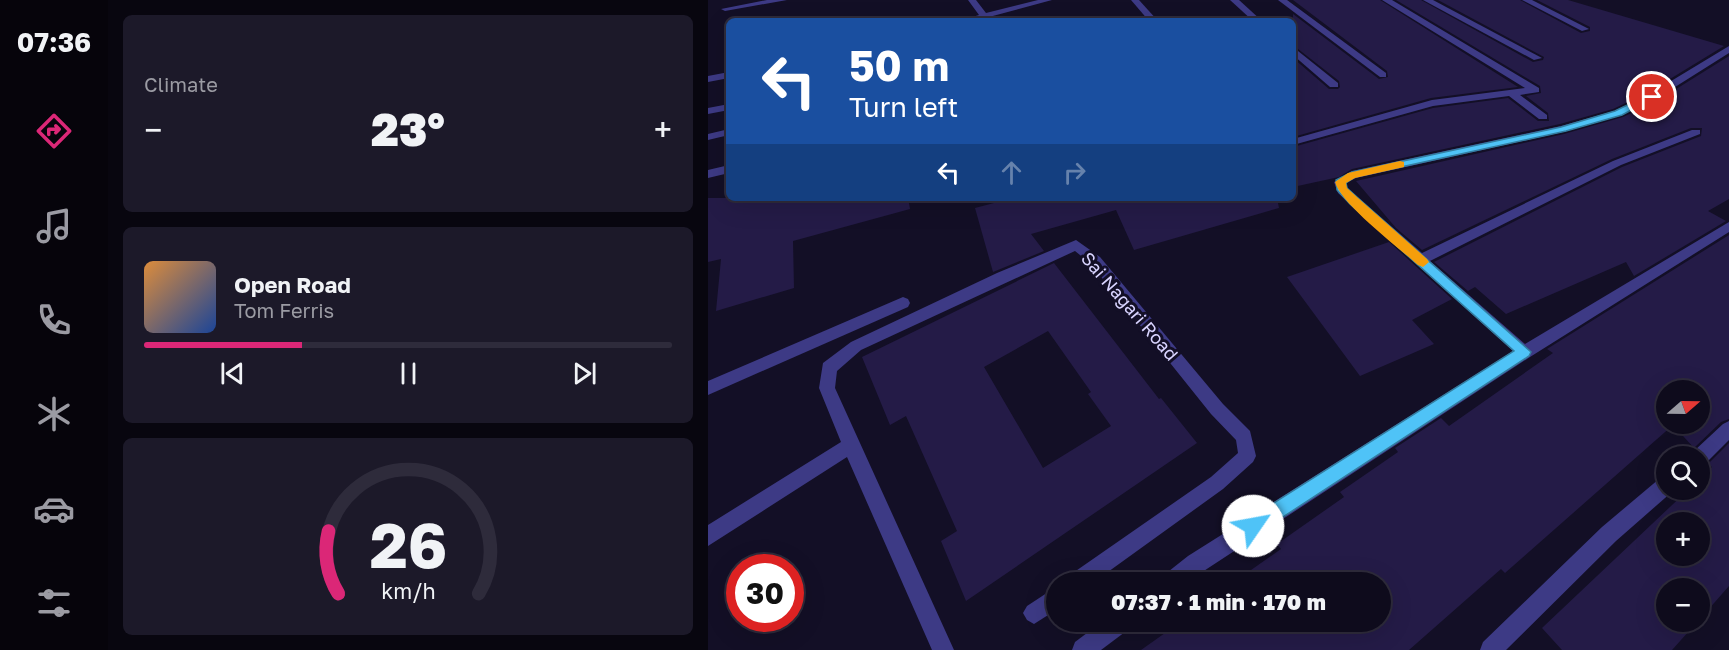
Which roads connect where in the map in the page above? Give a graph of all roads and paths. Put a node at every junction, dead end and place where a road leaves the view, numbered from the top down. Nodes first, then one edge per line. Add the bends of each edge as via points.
1 (783, 0) edge
2 (972, 0) edge
3 (1048, 0) edge
4 (1135, 0) edge
5 (1234, 0) edge
6 (1282, 0) edge
7 (1386, 0) edge
8 (1526, 0) edge
9 (1424, 1) edge
10 (1408, 5) dead end
11 (1397, 7) junction
12 (725, 9) dead end
13 (986, 18) edge
14 (1151, 18) edge
15 (1255, 18) edge
16 (1586, 29) dead end
17 (1729, 49) edge
18 (1296, 53) edge
19 (1537, 58) dead end
20 (1383, 75) dead end
21 (726, 76) edge
22 (708, 79) edge
23 (1334, 85) dead end
24 (1511, 93) junction
25 (726, 108) edge
26 (708, 111) edge
27 (1543, 117) dead end
28 (1696, 132) dead end
29 (726, 133) edge
30 (708, 137) edge
31 (1296, 141) edge
32 (726, 169) edge
33 (708, 174) edge
34 (1729, 226) edge
35 (1420, 260) junction
36 (903, 303) dead end
37 (1524, 352) junction
38 (708, 388) edge
39 (1729, 429) edge
40 (851, 445) junction
41 (1710, 447) edge
42 (1656, 494) edge
43 (708, 537) edge
44 (1091, 572) edge
45 (1184, 572) edge
46 (1046, 604) edge
47 (1034, 613) dead end
48 (1107, 632) edge
49 (943, 650) edge
50 (1083, 650) edge
51 (1491, 650) edge

1 - 12 street
2 - 13 street
3 - 13 street
4 - 14 street
5 - 15 street
6 - 20 street
7 - 11 street
8 - 16 street
9 - 19 street
10 - 11 street
11 - 24 street via 1535,90
17 - 35 street via 1652,97 1618,113 1563,129 1352,175 1340,182 1342,190
18 - 23 street
21 - 22 street
24 - 27 street
24 - 31 street via 1432,103
25 - 26 street
28 - 35 street via 1617,163
29 - 30 street
32 - 33 street
34 - 37 street
35 - 37 street
36 - 38 street
37 - 45 street
39 - 41 street
40 - 43 street
40 - 44 street, Sai Nagari Road via 827,388 829,368 856,346 1076,245 1095,260 1244,437 1247,456 1217,483
40 - 49 street, Sai Nagari Road
42 - 51 street via 1609,534
46 - 47 street
48 - 50 street

